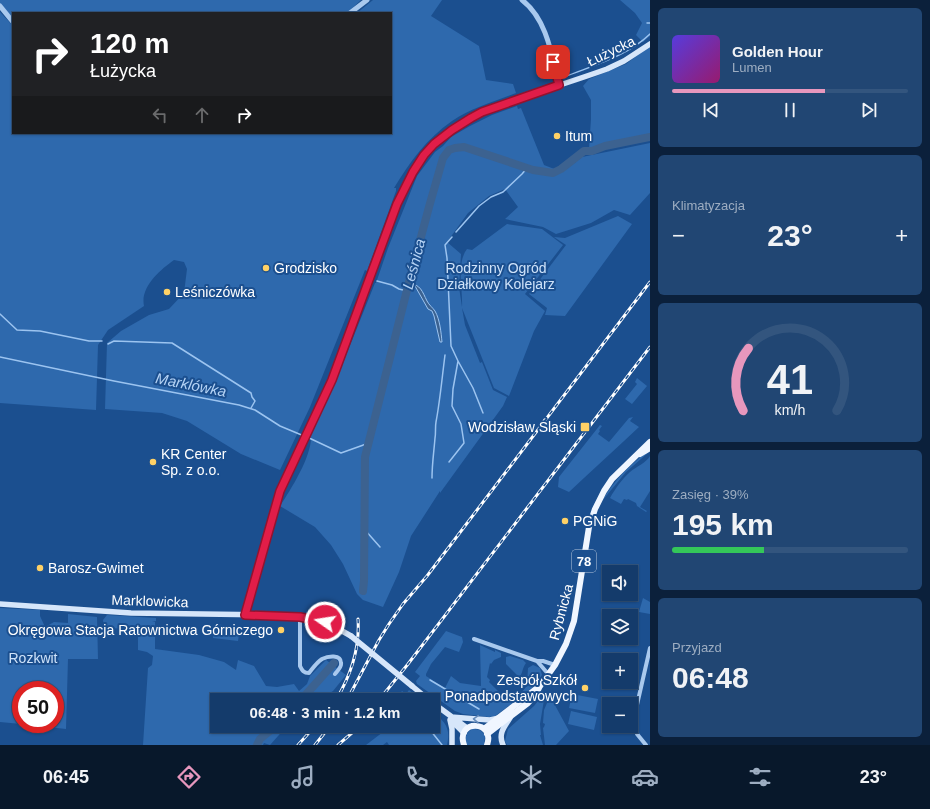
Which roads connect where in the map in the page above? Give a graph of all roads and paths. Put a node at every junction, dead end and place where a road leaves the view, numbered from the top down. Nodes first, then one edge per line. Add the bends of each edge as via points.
1 (367, 0) edge
2 (522, 0) edge
3 (0, 6) edge
4 (351, 12) edge
5 (12, 21) edge
6 (650, 44) edge
7 (559, 85) junction
8 (650, 442) edge
9 (650, 448) edge
10 (635, 457) junction
11 (0, 604) edge
12 (245, 615) junction
13 (300, 617) junction
14 (474, 639) dead end
15 (650, 648) edge
16 (536, 661) junction
17 (555, 665) junction
18 (335, 674) dead end
19 (549, 675) junction
20 (540, 686) junction
21 (420, 693) edge
22 (440, 709) edge
23 (502, 717) junction
24 (450, 718) junction
25 (510, 718) junction
26 (465, 731) junction
27 (486, 732) junction
28 (462, 744) edge
29 (490, 744) edge
30 (452, 745) edge
31 (503, 745) edge
32 (646, 745) edge

1 - 4 street
2 - 7 street via 533,10 543,27
3 - 5 street
6 - 7 main road, Łużycka via 619,64
7 - 12 main road, Łużycka via 482,112 454,128 434,144 418,163 403,188 337,369 280,491
8 - 10 main road, Rybnicka / 78
9 - 10 main road, Rybnicka / 78
10 - 17 main road, Rybnicka / 78 via 612,479 595,509 588,533 574,620
11 - 12 main road, Marklowicka via 131,613
12 - 13 main road, Marklowicka
13 - 18 street via 300,666 303,672 309,673 318,662 334,656 342,661
13 - 21 main road, Marklowicka, bridge via 333,625 344,631
14 - 16 street
15 - 32 street via 634,718 637,734
16 - 17 street
16 - 19 street
17 - 19 main road, Rybnicka / 78
19 - 20 main road, Rybnicka / 78
20 - 23 main road, Rybnicka / 78
20 - 25 main road, Rybnicka / 78 via 528,703
22 - 24 main road
23 -> 24 main road via 490,720
23 - 27 main road, Rybnicka / 78
24 - 26 main road
24 - 30 main road
25 - 27 main road, Rybnicka / 78
25 - 31 main road via 501,732
26 - 27 main road via 472,726 478,726
26 - 28 main road
27 - 29 main road

